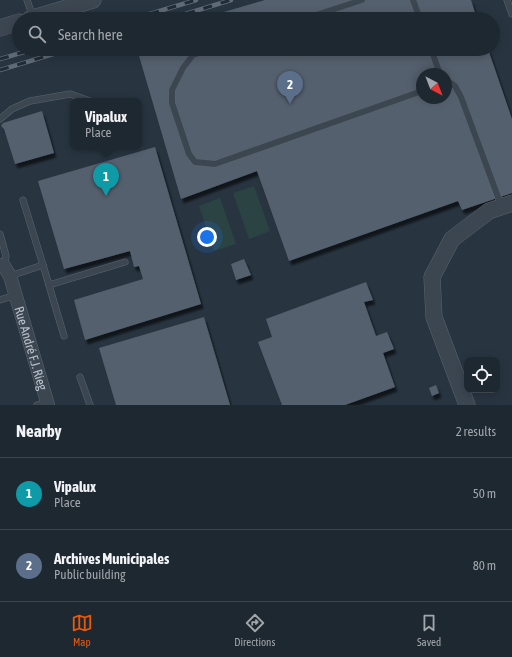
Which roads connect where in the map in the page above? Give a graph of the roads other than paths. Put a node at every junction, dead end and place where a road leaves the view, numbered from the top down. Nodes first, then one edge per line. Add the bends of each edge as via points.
1 (27, 0) edge
2 (92, 0) edge
3 (362, 0) edge
4 (413, 0) edge
5 (507, 0) edge
6 (27, 12) edge
7 (53, 12) edge
8 (325, 12) edge
9 (417, 12) edge
10 (512, 14) edge
11 (12, 24) edge
12 (0, 28) edge
13 (192, 56) edge
14 (434, 56) edge
15 (438, 68) edge
16 (452, 84) edge
17 (416, 93) edge
18 (81, 98) edge
19 (0, 119) edge
20 (23, 200) dead end
21 (507, 205) edge
22 (0, 234) edge
23 (125, 262) dead end
24 (44, 264) junction
25 (5, 269) edge
26 (49, 285) junction
27 (16, 295) junction
28 (0, 300) edge
29 (64, 336) dead end
30 (80, 377) dead end
31 (44, 404) edge
32 (90, 405) edge
33 (467, 405) edge

1 - 6 lane
2 - 7 street
3 - 8 lane
4 - 9 lane
5 - 10 lane
11 - 12 street
13 - 17 lane via 172,90 172,103 189,154 195,162 203,164 215,164
14 - 15 lane
16 - 21 lane via 462,97
18 - 19 lane via 70,94 30,101 12,109
20 - 24 lane
21 - 33 street via 490,211 452,239 432,277 434,317
22 - 25 lane via 6,256
23 - 26 lane
24 - 25 lane
24 - 26 lane
25 - 27 street, Rue André F.J. Rieg
26 - 29 lane
27 - 28 lane, Rue André F.J. Rieg
27 - 31 street, Rue André F.J. Rieg
30 - 32 lane

